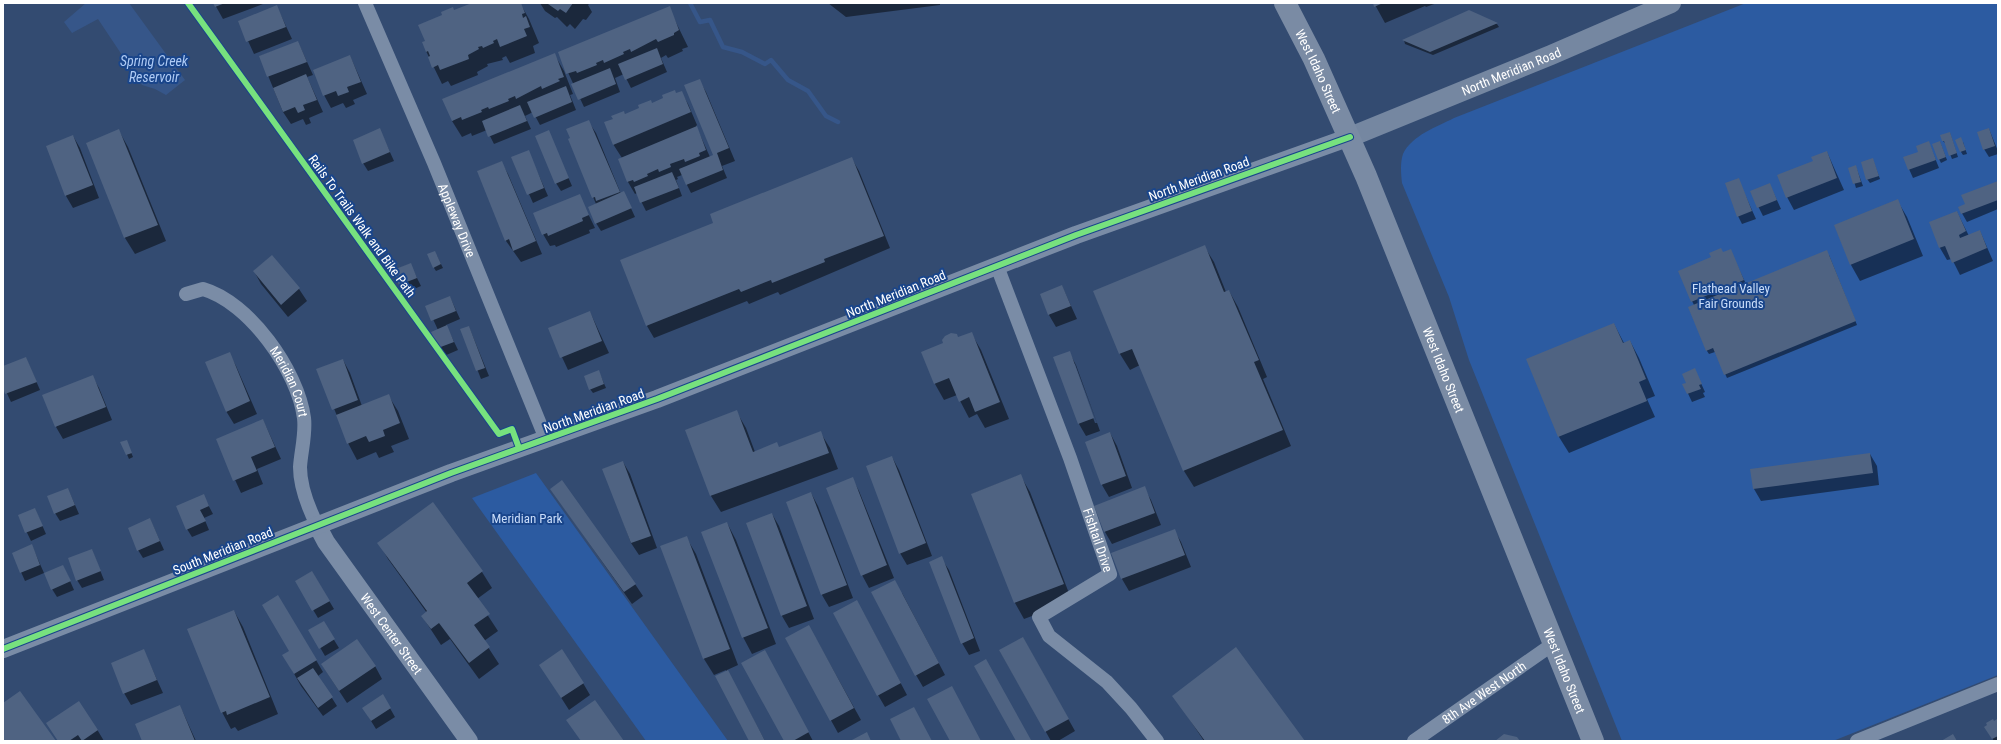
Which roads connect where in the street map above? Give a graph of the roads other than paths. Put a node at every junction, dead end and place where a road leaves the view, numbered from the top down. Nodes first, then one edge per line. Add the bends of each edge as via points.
1 (365, 3) edge
2 (1285, 3) edge
3 (1671, 3) edge
4 (1350, 137) junction
5 (997, 266) junction
6 (186, 294) dead end
7 (546, 439) junction
8 (451, 473) joint
9 (317, 525) junction
10 (1553, 644) junction
11 (3, 649) edge
12 (1998, 684) edge
13 (469, 741) edge
14 (1157, 741) edge
15 (1414, 741) edge
16 (1593, 741) edge
17 (1857, 741) edge

1 - 7 street, Appleway Drive via 434,163
2 - 4 highway, West Idaho Street
3 - 4 main road, North Meridian Road
4 - 5 street, North Meridian Road via 1076,235
4 - 10 highway, West Idaho Street
5 - 7 street, North Meridian Road via 665,397
5 - 14 street, Fishtail Drive via 1070,458 1110,574 1039,617 1049,636 1106,682
6 - 9 street, Meridian Court via 203,289 229,300 259,328 287,372 304,419 300,468 308,507
7 - 8 street, North Meridian Road
8 - 9 street, South Meridian Road
9 - 11 street, South Meridian Road
9 - 13 street, West Center Street via 326,542
10 - 15 street, 8th Ave West North
10 - 16 highway, West Idaho Street
12 - 17 street

